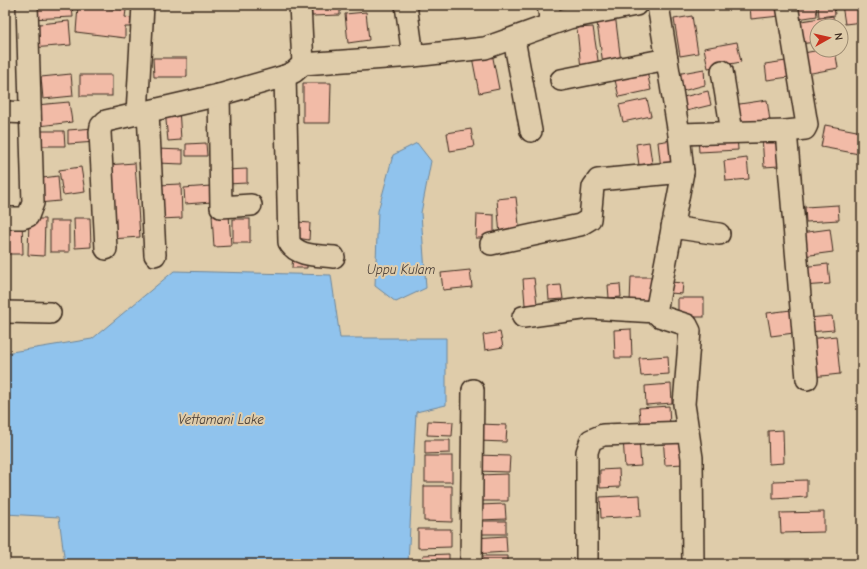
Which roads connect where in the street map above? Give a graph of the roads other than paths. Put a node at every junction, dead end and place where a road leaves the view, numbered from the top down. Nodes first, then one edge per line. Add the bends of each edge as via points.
1 (27, 5) edge
2 (143, 5) edge
3 (300, 5) edge
4 (406, 5) edge
5 (636, 5) edge
6 (658, 5) edge
7 (787, 5) edge
8 (550, 14) edge
9 (514, 39) junction
10 (413, 56) junction
11 (667, 59) junction
12 (303, 64) junction
13 (722, 71) dead end
14 (285, 76) junction
15 (561, 80) dead end
16 (219, 95) junction
17 (5, 112) edge
18 (30, 113) junction
19 (143, 113) junction
20 (531, 130) dead end
21 (786, 131) junction
22 (732, 132) junction
23 (679, 134) junction
24 (683, 172) junction
25 (251, 205) dead end
26 (5, 218) edge
27 (672, 227) junction
28 (719, 234) dead end
29 (491, 244) dead end
30 (106, 249) dead end
31 (155, 255) dead end
32 (334, 257) dead end
33 (5, 312) edge
34 (656, 312) junction
35 (50, 313) dead end
36 (523, 317) dead end
37 (807, 379) dead end
38 (473, 390) dead end
39 (687, 432) junction
40 (471, 564) edge
41 (587, 564) edge
42 (693, 564) edge

1 - 18 street
2 - 19 street
3 - 12 street
4 - 10 street
5 - 8 street via 569,18
6 - 11 street
7 - 21 street via 807,125 804,129
8 - 9 street
9 - 10 street via 485,48
9 - 20 street
10 - 12 street
11 - 15 street
11 - 23 street
12 - 14 street
13 - 22 street
14 - 16 street
14 - 32 street via 289,242 293,249 299,252
16 - 19 street
16 - 25 street via 221,207
17 - 18 street
18 - 26 street via 32,210 28,216 22,218
19 - 30 street via 106,121 101,126
19 - 31 street
21 - 22 street
21 - 37 street
22 - 23 street
23 - 24 street
24 - 27 street
24 - 29 street via 598,180 592,187 590,219 580,225
27 - 28 street
27 - 34 street
33 - 35 street
34 - 36 street via 589,308
34 - 39 street via 659,316 687,325 690,331 684,404
38 - 40 street
39 - 41 street via 603,435 591,440 587,452
39 - 42 street via 692,458

